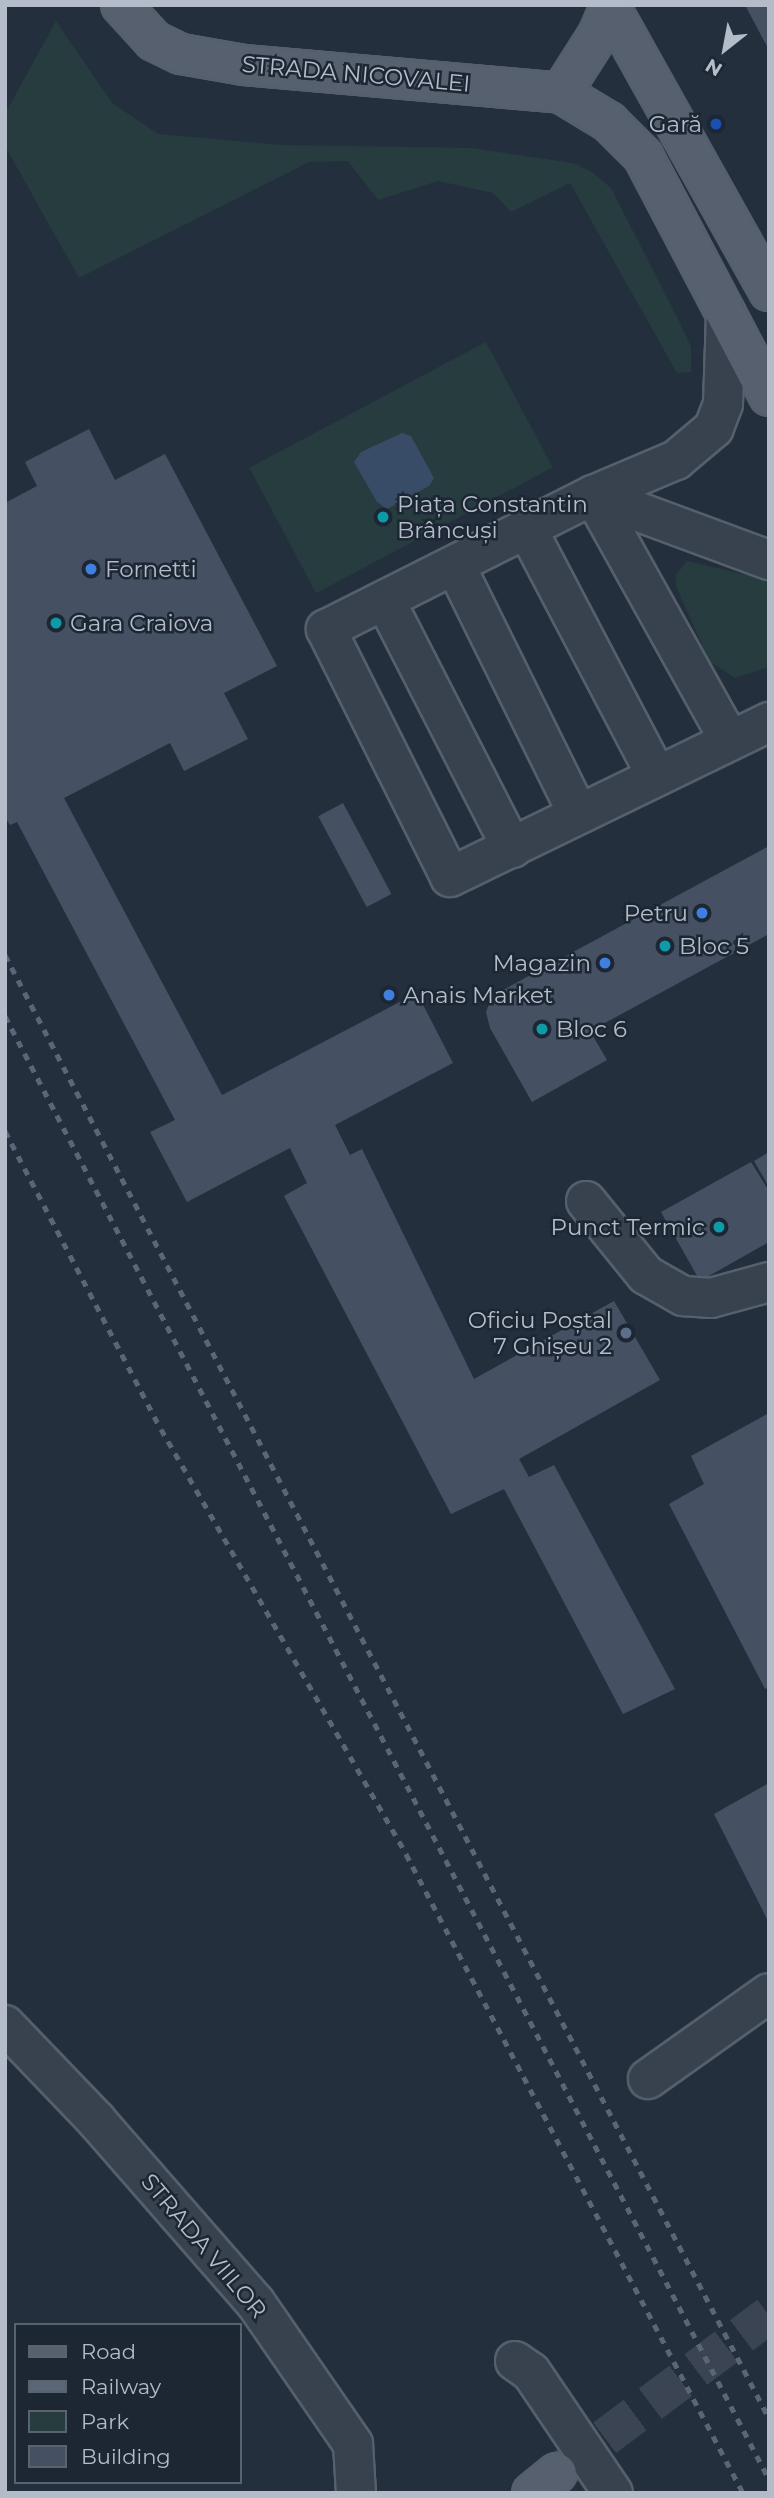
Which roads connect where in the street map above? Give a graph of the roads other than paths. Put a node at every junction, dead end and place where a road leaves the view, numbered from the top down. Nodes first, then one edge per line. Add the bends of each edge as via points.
1 (121, 5) edge
2 (609, 6) edge
3 (561, 93) junction
4 (769, 290) edge
5 (726, 314) junction
6 (769, 396) edge
7 (593, 495) junction
8 (527, 529) junction
9 (769, 560) edge
10 (455, 565) junction
11 (385, 600) junction
12 (769, 722) edge
13 (729, 739) junction
14 (656, 775) junction
15 (578, 814) junction
16 (512, 848) junction
17 (586, 1201) dead end
18 (769, 1282) edge
19 (769, 1993) edge
20 (5, 2025) edge
21 (648, 2079) dead end
22 (515, 2361) dead end
23 (356, 2493) edge
24 (613, 2493) edge

1 - 3 main road, STRADA NICOVALEI via 155,41 181,54 244,65
2 - 3 main road via 598,35
2 - 4 main road
3 - 5 main road via 609,122 643,156
5 - 6 main road
5 - 7 street via 726,375 715,428 676,460
7 - 8 street
7 - 9 street
7 - 13 street
8 - 10 street
8 - 14 street
10 - 11 street
10 - 15 street
11 - 16 street
11 - 16 street via 326,629 450,877
12 - 13 street
13 - 14 street
14 - 15 street
15 - 16 street
17 - 18 street via 646,1275 683,1296 711,1297
19 - 21 street
20 - 23 street, STRADA VIILOR via 96,2120 255,2302 354,2444
22 - 24 street via 531,2372

